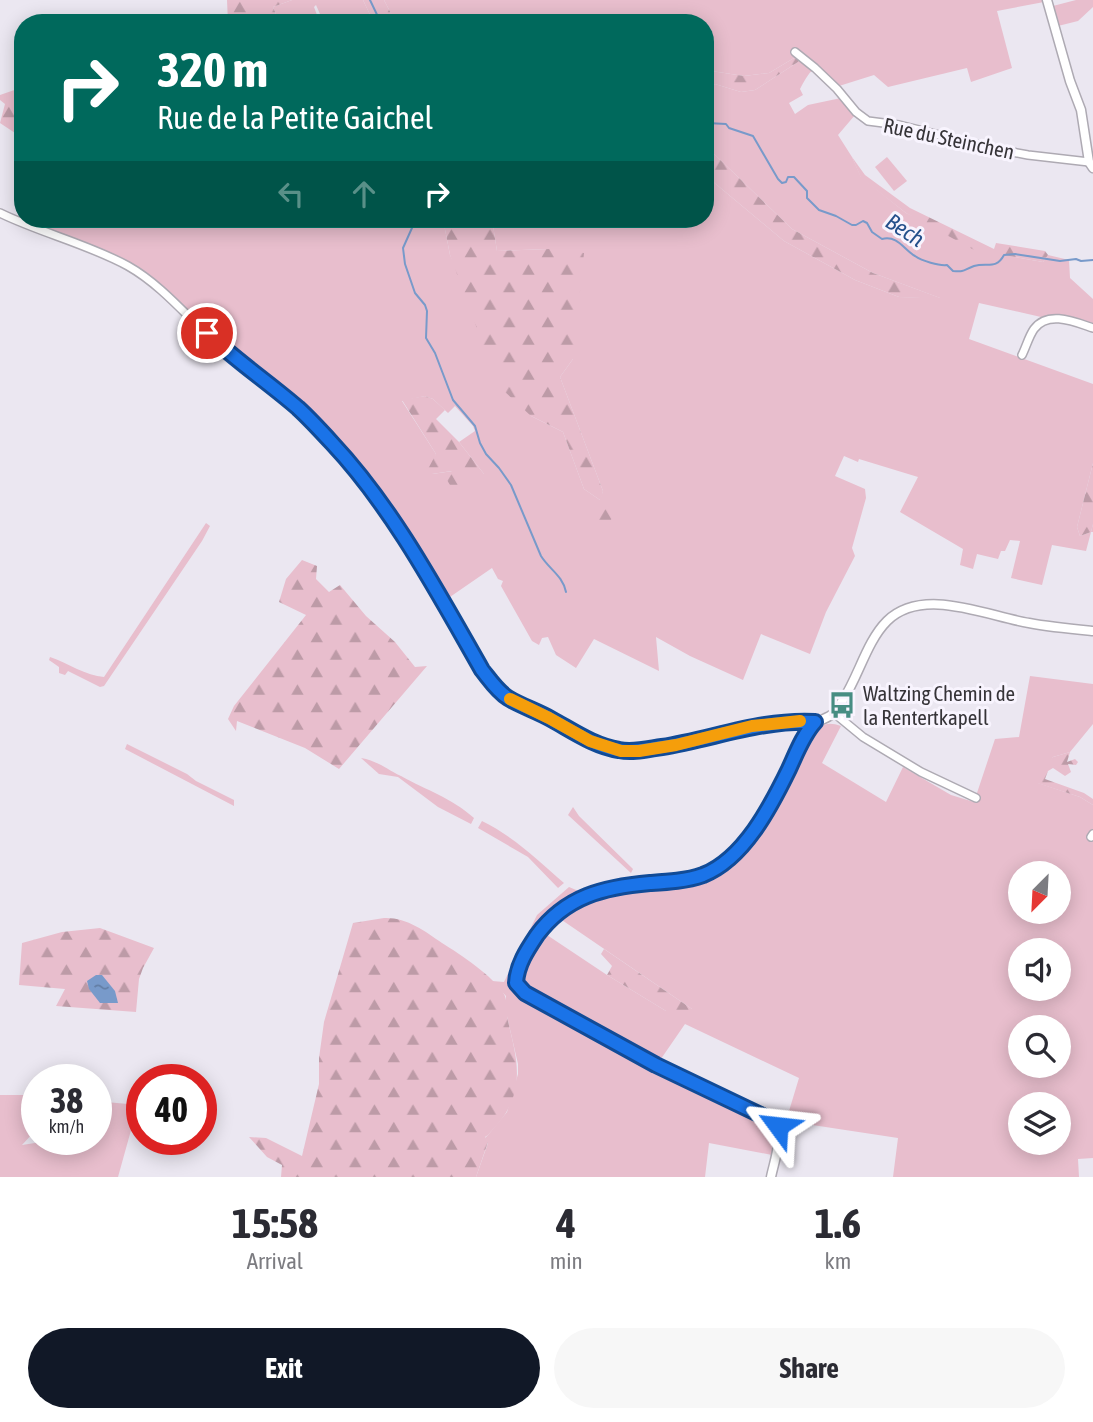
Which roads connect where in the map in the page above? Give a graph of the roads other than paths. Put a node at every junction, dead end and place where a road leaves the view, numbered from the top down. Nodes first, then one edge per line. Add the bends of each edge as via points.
1 (1047, 0) edge
2 (795, 52) dead end
3 (1091, 165) edge
4 (37, 228) edge
5 (1093, 328) edge
6 (1023, 355) dead end
7 (1093, 631) edge
8 (834, 713) junction
9 (815, 722) junction
10 (976, 798) dead end
11 (771, 1177) edge

1 - 3 street via 1081,110
2 - 3 street, Rue du Steinchen via 868,121
4 - 9 street via 142,275 223,349 299,409 377,499 421,563 482,670 507,697 590,741 621,751 676,745 752,726
5 - 6 street via 1064,319 1043,321 1033,329
7 - 8 street via 950,605 917,605 902,610 877,632
8 - 9 street
8 - 10 street via 863,737 921,772
9 - 11 street via 767,812 735,853 703,875 604,890 567,905 540,931 516,974 516,983 525,993 778,1126

